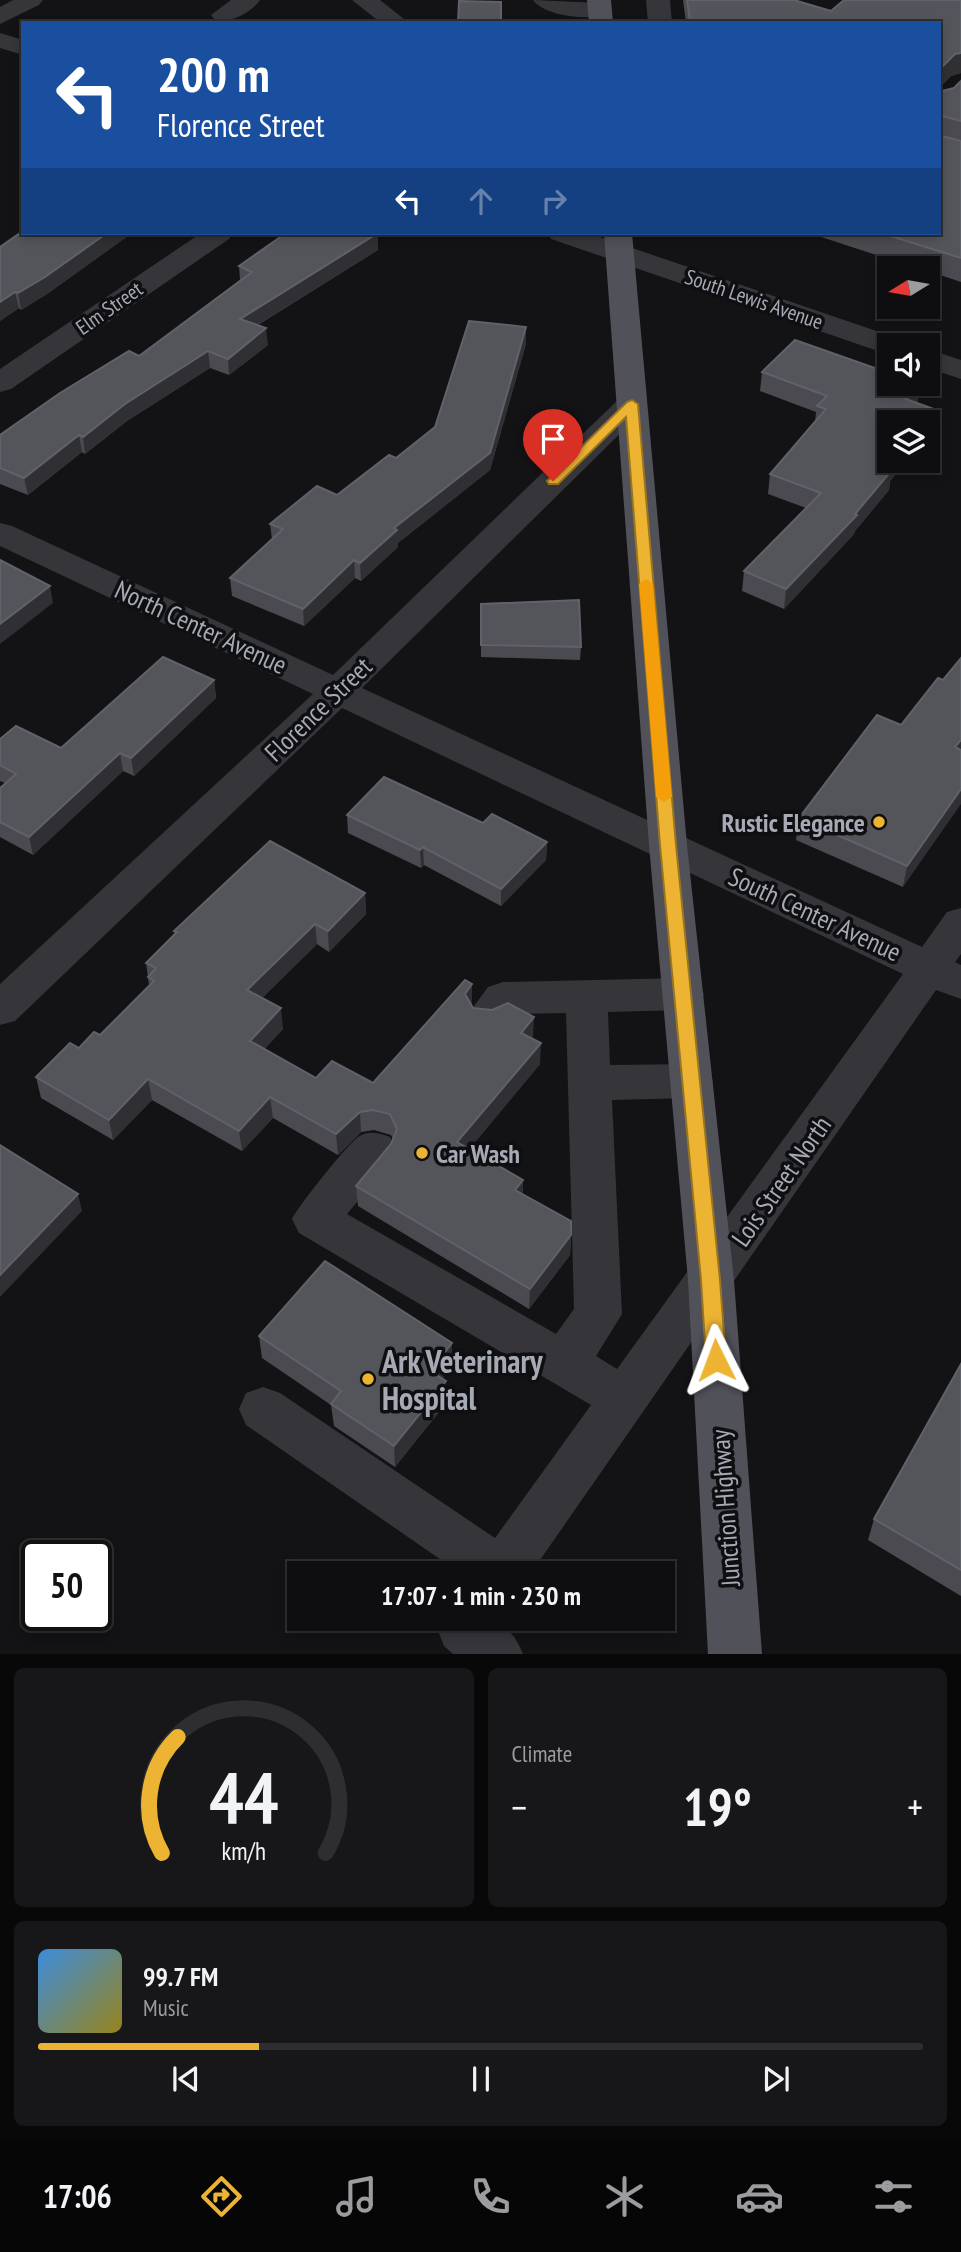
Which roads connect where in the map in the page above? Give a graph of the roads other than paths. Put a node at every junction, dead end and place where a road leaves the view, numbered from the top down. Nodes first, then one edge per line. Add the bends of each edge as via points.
1 (32, 0) edge
2 (248, 0) edge
3 (364, 0) edge
4 (545, 0) edge
5 (658, 0) edge
6 (600, 11) edge
7 (223, 15) dead end
8 (0, 17) edge
9 (394, 21) edge
10 (660, 21) edge
11 (0, 40) edge
12 (21, 47) edge
13 (216, 235) edge
14 (573, 235) edge
15 (619, 243) edge
16 (877, 340) edge
17 (940, 362) edge
18 (961, 370) edge
19 (0, 383) edge
20 (632, 404) junction
21 (0, 533) edge
22 (338, 691) junction
23 (668, 845) junction
24 (961, 923) edge
25 (946, 976) edge
26 (683, 993) junction
27 (586, 996) junction
28 (0, 1009) edge
29 (489, 1014) edge
30 (691, 1082) junction
31 (589, 1083) junction
32 (374, 1150) dead end
33 (711, 1280) junction
34 (563, 1363) junction
35 (626, 1399) junction
36 (262, 1409) dead end
37 (484, 1561) edge
38 (510, 1561) edge
39 (735, 1654) edge

1 - 8 street
2 - 7 street
3 - 9 street
4 - 6 street via 568,9
5 - 10 street
11 - 12 street
13 - 19 street, Elm Street
14 - 15 street, South Lewis Avenue
15 - 16 street, South Lewis Avenue
15 - 20 main road, Junction Highway
17 - 18 street
20 - 22 street, Florence Street
20 - 23 main road, Junction Highway
21 - 22 street, North Center Avenue
22 - 23 street, North Center Avenue
22 - 28 street, Florence Street
23 - 25 street, South Center Avenue
23 - 26 main road, Junction Highway
24 - 25 street, Lois Street North
25 - 33 street, Lois Street North
26 - 27 street
26 - 30 main road, Junction Highway
27 - 29 street via 503,998
27 - 31 street
30 - 31 street
30 - 33 main road, Junction Highway
31 - 34 street via 598,1314
32 - 34 street via 315,1219
33 - 35 street, Lois Street North
33 - 39 main road, Junction Highway
34 - 35 street
35 - 38 street, Lois Street North
36 - 37 street

